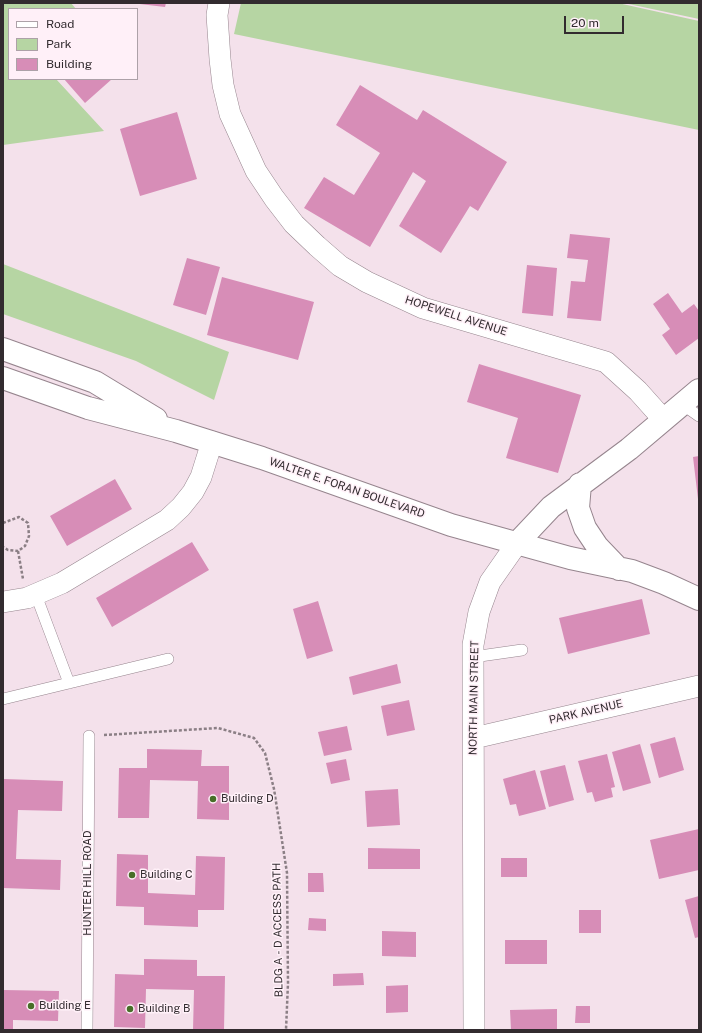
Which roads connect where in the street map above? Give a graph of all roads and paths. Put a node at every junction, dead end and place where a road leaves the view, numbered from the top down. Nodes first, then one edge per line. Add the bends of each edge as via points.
1 (220, 3) edge
2 (3, 349) edge
3 (3, 378) edge
4 (699, 390) edge
5 (690, 410) edge
6 (663, 419) junction
7 (176, 430) junction
8 (212, 442) junction
9 (580, 484) junction
10 (3, 523) edge
11 (518, 542) junction
12 (3, 547) edge
13 (18, 551) junction
14 (619, 569) junction
15 (30, 588) junction
16 (699, 599) edge
17 (3, 602) edge
18 (522, 650) dead end
19 (473, 657) junction
20 (168, 659) dead end
21 (69, 683) junction
22 (699, 686) edge
23 (3, 700) edge
24 (89, 736) joint
25 (474, 738) junction
26 (87, 1030) edge
27 (286, 1030) edge
28 (474, 1030) edge

1 - 6 street, HOPEWELL AVENUE via 220,58 230,114 256,171 294,224 317,246 340,266 367,282 424,308 606,362 638,391
2 - 7 street, WALTER E. FORAN BOULEVARD via 95,382
3 - 7 street, WALTER E. FORAN BOULEVARD via 88,408
4 - 5 street, NORTH MAIN STREET
5 - 6 street, NORTH MAIN STREET
6 - 9 street, NORTH MAIN STREET via 629,449
7 - 8 street, WALTER E. FORAN BOULEVARD
8 - 11 street, WALTER E. FORAN BOULEVARD via 451,525
8 - 15 street via 201,477 193,492 167,520 62,583
9 - 11 street, NORTH MAIN STREET via 551,507
9 - 14 street via 578,508 585,528 597,546
10 - 13 path via 19,517 28,523 30,536 25,546
11 - 14 street via 570,558
11 - 19 street, NORTH MAIN STREET via 490,582 479,612
12 - 13 path
13 - 15 path
14 - 16 street via 664,583
15 - 17 street via 21,600
15 - 21 lane
18 - 19 lane
19 - 25 street, NORTH MAIN STREET
20 - 21 lane
21 - 23 lane
22 - 25 street, PARK AVENUE
24 - 26 lane, HUNTER HILL ROAD
24 - 27 path, BLDG A - D ACCESS PATH via 218,728 254,738 265,753 274,789 287,873
25 - 28 street, NORTH MAIN STREET

